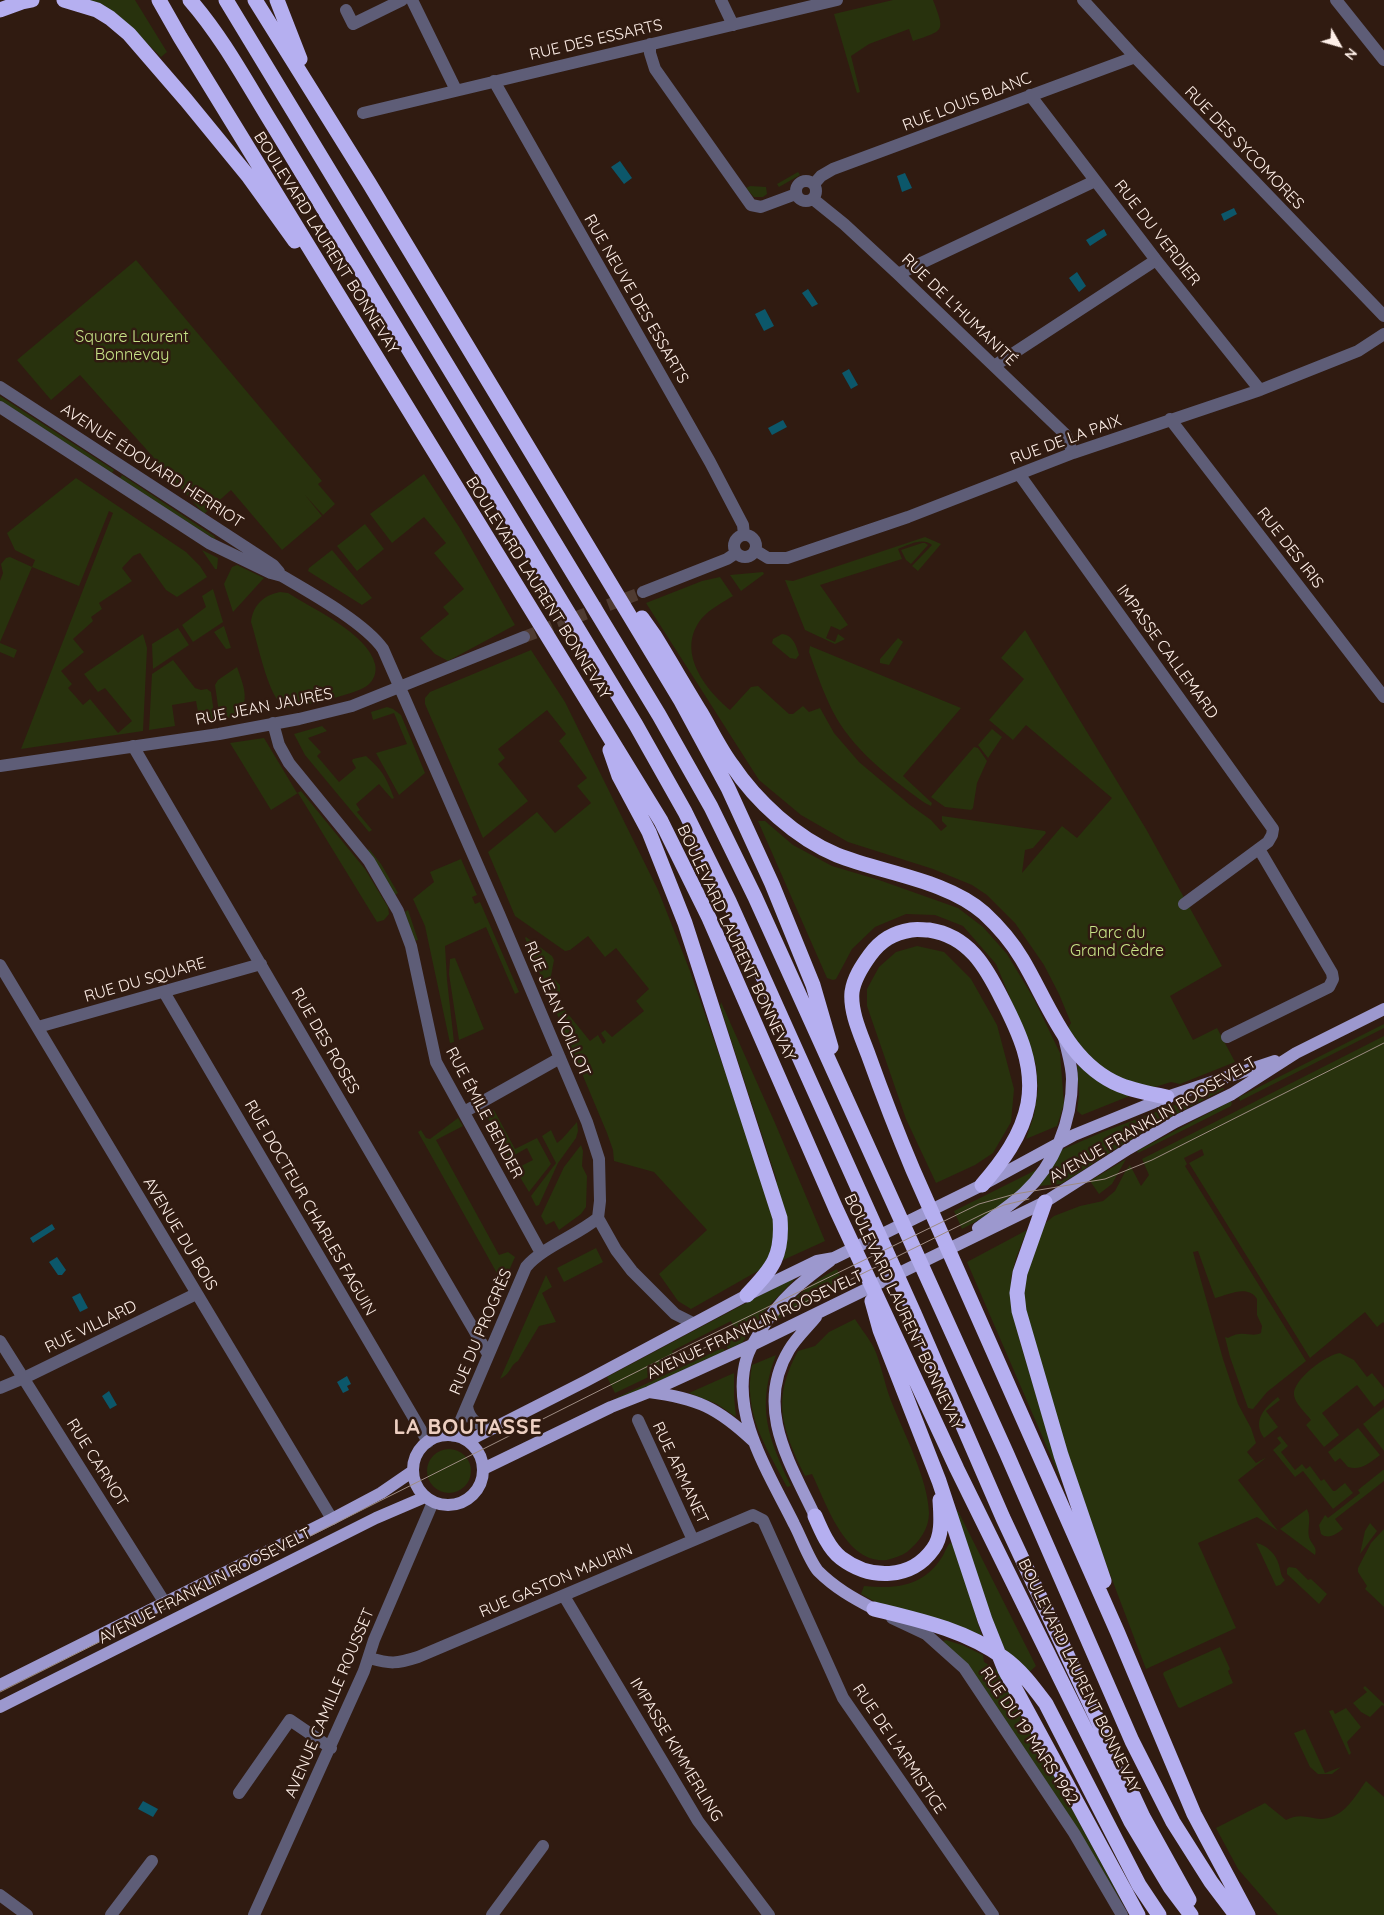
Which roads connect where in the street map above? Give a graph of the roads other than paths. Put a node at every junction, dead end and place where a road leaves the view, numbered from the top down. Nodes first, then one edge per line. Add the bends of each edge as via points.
1 (32, 0) edge
2 (64, 0) edge
3 (159, 0) edge
4 (190, 0) edge
5 (226, 0) edge
6 (255, 0) edge
7 (261, 0) edge
8 (278, 0) edge
9 (402, 0) edge
10 (412, 0) edge
11 (721, 0) edge
12 (837, 0) edge
13 (1083, 0) edge
14 (1336, 0) edge
15 (0, 10) edge
16 (346, 10) dead end
17 (733, 25) junction
18 (650, 44) junction
19 (1135, 57) junction
20 (1384, 60) edge
21 (494, 81) junction
22 (456, 90) junction
23 (313, 91) junction
24 (1030, 95) junction
25 (364, 113) dead end
26 (1095, 181) junction
27 (814, 184) junction
28 (796, 194) junction
29 (813, 199) junction
30 (1156, 260) junction
31 (898, 274) junction
32 (335, 291) junction
33 (1384, 316) edge
34 (1382, 340) edge
35 (994, 366) junction
36 (0, 387) edge
37 (1260, 390) junction
38 (0, 407) edge
39 (1170, 419) junction
40 (1073, 453) junction
41 (1019, 474) junction
42 (576, 525) junction
43 (744, 535) junction
44 (756, 550) junction
45 (736, 553) junction
46 (282, 576) junction
47 (643, 592) tunnel mouth
48 (524, 637) tunnel mouth
49 (400, 688) junction
50 (1384, 697) edge
51 (600, 720) junction
52 (273, 724) junction
53 (133, 746) junction
54 (0, 766) edge
55 (1259, 849) junction
56 (1184, 904) dead end
57 (261, 964) junction
58 (0, 965) edge
59 (164, 992) junction
60 (1384, 1009) edge
61 (38, 1027) junction
62 (1064, 1037) junction
63 (1227, 1037) dead end
64 (1296, 1054) junction
65 (560, 1058) junction
66 (845, 1094) junction
67 (1167, 1097) junction
68 (464, 1112) junction
69 (1060, 1142) junction
70 (982, 1185) junction
71 (1045, 1202) junction
72 (598, 1218) junction
73 (952, 1248) junction
74 (541, 1253) junction
75 (834, 1258) junction
76 (196, 1294) junction
77 (747, 1295) junction
78 (820, 1313) junction
79 (693, 1322) junction
80 (885, 1327) junction
81 (0, 1341) edge
82 (752, 1345) junction
83 (488, 1354) junction
84 (24, 1378) junction
85 (0, 1388) edge
86 (649, 1392) junction
87 (467, 1406) junction
88 (638, 1420) dead end
89 (494, 1428) junction
90 (454, 1436) junction
91 (468, 1441) junction
92 (753, 1441) junction
93 (428, 1442) junction
94 (483, 1469) junction
95 (413, 1472) junction
96 (939, 1481) junction
97 (429, 1500) junction
98 (753, 1516) joint
99 (815, 1516) joint
100 (332, 1519) junction
101 (693, 1540) junction
102 (564, 1596) junction
103 (165, 1603) junction
104 (874, 1609) junction
105 (1117, 1631) junction
106 (369, 1658) junction
107 (0, 1685) edge
108 (0, 1707) edge
109 (331, 1748) junction
110 (239, 1794) dead end
111 (543, 1846) dead end
112 (152, 1861) dead end
113 (0, 1895) edge
114 (1116, 1912) edge
115 (28, 1915) edge
116 (111, 1915) edge
117 (254, 1915) edge
118 (492, 1915) edge
119 (769, 1915) edge
120 (993, 1915) edge
121 (1138, 1915) edge
122 (1159, 1915) edge
123 (1191, 1915) edge
124 (1198, 1915) edge
125 (1236, 1915) edge
126 (1248, 1915) edge

1 - 15 highway
2 - 32 highway via 110,18 144,50 249,177 294,241
3 - 32 highway, BOULEVARD LAURENT BONNEVAY
4 - 124 highway via 221,42 276,130 675,794 729,902 1003,1518 1143,1817
5 - 66 highway, BOULEVARD LAURENT BONNEVAY via 659,715 755,897
6 - 23 highway
7 - 23 highway
8 - 23 highway
9 - 16 street via 353,24
10 - 22 street
11 - 17 street
12 - 17 street, RUE DES ESSARTS
13 - 19 street, RUE DES SYCOMORES
14 - 20 street
17 - 18 street, RUE DES ESSARTS
18 - 21 street, RUE DES ESSARTS
18 - 28 street via 655,69 751,205 761,207
19 - 24 street, RUE LOUIS BLANC
19 - 33 street, RUE DES SYCOMORES
21 - 22 street, RUE DES ESSARTS
21 - 43 street, RUE NEUVE DES ESSARTS via 708,458 743,525
22 - 25 street, RUE DES ESSARTS
23 - 42 highway
24 - 26 street, RUE DU VERDIER
24 - 27 street, RUE LOUIS BLANC via 833,169
26 - 30 street, RUE DU VERDIER
26 - 31 street
27 - 28 street via 802,181 797,185
27 - 29 street via 816,194
28 - 29 street via 803,201
29 - 31 street, RUE DE L'HUMANITÉ
30 - 35 street
30 - 37 street, RUE DU VERDIER
31 - 35 street, RUE DE L'HUMANITÉ
32 - 51 highway, BOULEVARD LAURENT BONNEVAY
34 - 37 street, RUE DE LA PAIX
35 - 40 street, RUE DE L'HUMANITÉ via 1065,434
36 - 46 street, AVENUE ÉDOUARD HERRIOT via 273,565
37 - 39 street, RUE DE LA PAIX
38 - 46 street, AVENUE ÉDOUARD HERRIOT via 209,543
39 - 40 street, RUE DE LA PAIX
39 - 50 street, RUE DES IRIS
40 - 41 street, RUE DE LA PAIX
41 - 44 street, RUE DE LA PAIX via 908,517 787,558 768,558
41 - 55 street, IMPASSE CALLEMARD via 1273,829 1268,842
42 - 62 highway via 654,635 732,766 772,813 800,835 836,854 925,882 982,911 1022,958
42 - 66 highway via 681,701 728,788 813,985
43 - 44 street via 755,541
43 - 45 street via 735,540
44 - 45 street via 748,557
45 - 47 street
46 - 49 street, AVENUE ÉDOUARD HERRIOT via 376,639
48 - 49 street, RUE JEAN JAURÈS
49 - 52 street, RUE JEAN JAURÈS via 352,706
49 - 65 street, RUE JEAN VOILLOT
51 - 77 highway via 620,776 649,832 685,923 778,1210 782,1237 778,1254 766,1276
51 - 80 highway, BOULEVARD LAURENT BONNEVAY via 661,821 709,918 863,1266
52 - 53 street, RUE JEAN JAURÈS
52 - 68 street, RUE ÉMILE BENDER via 289,763 369,861 398,910 410,946 436,1062
53 - 54 street, RUE JEAN JAURÈS
53 - 57 street, RUE DES ROSES
55 - 56 street, IMPASSE CALLEMARD
55 - 63 street via 1333,979 1329,987
57 - 59 street, RUE DU SQUARE
57 - 83 street, RUE DES ROSES
58 - 61 street, AVENUE DU BOIS
59 - 61 street, RUE DU SQUARE
59 - 93 street, RUE DOCTEUR CHARLES FAGUIN
60 - 64 main road, AVENUE FRANKLIN ROOSEVELT
61 - 76 street, AVENUE DU BOIS
62 - 67 highway via 1094,1069 1118,1084
62 - 69 main road via 1072,1077 1071,1105
64 - 67 main road, AVENUE FRANKLIN ROOSEVELT
64 - 71 main road, AVENUE FRANKLIN ROOSEVELT via 1232,1094 1128,1149
65 - 68 street
65 - 72 street, RUE JEAN VOILLOT via 596,1147 600,1172
66 - 125 highway, BOULEVARD LAURENT BONNEVAY via 1132,1742 1173,1822
67 - 69 main road, AVENUE FRANKLIN ROOSEVELT
68 - 74 street, RUE ÉMILE BENDER
69 - 70 main road, AVENUE FRANKLIN ROOSEVELT
69 - 73 main road via 1049,1162 1024,1193
70 - 75 main road, AVENUE FRANKLIN ROOSEVELT
70 - 105 highway via 1013,1143 1024,1118 1030,1086 1024,1047 989,974 967,947 943,932 916,929 896,933 876,947 859,970 852,992 857,1024 913,1170
71 - 73 main road, AVENUE FRANKLIN ROOSEVELT
71 - 105 highway via 1020,1273 1019,1311 1064,1463 1098,1559
72 - 74 street, RUE DU PROGRÈS via 585,1229
72 - 79 street via 632,1271 675,1314
73 - 78 main road, AVENUE FRANKLIN ROOSEVELT
74 - 83 street, RUE DU PROGRÈS via 526,1267
75 - 77 main road, AVENUE FRANKLIN ROOSEVELT via 817,1261
75 - 82 main road via 781,1302
76 - 84 street, RUE VILLARD
76 - 100 street, AVENUE DU BOIS
77 - 79 main road, AVENUE FRANKLIN ROOSEVELT
78 - 82 main road, AVENUE FRANKLIN ROOSEVELT
78 - 99 main road via 787,1354 776,1384 774,1408 784,1450
79 - 89 main road, AVENUE FRANKLIN ROOSEVELT
80 - 96 highway
80 - 123 highway, BOULEVARD LAURENT BONNEVAY via 1131,1822
81 - 84 street, RUE CARNOT
82 - 86 main road, AVENUE FRANKLIN ROOSEVELT
82 - 92 main road via 745,1364 743,1387
83 - 87 street, RUE DU PROGRÈS
84 - 85 street, RUE VILLARD
84 - 103 street, RUE CARNOT
86 - 92 main road via 705,1405
86 - 94 main road, AVENUE FRANKLIN ROOSEVELT
87 - 89 street via 472,1420
87 - 90 street, RUE DU PROGRÈS
88 - 101 street, RUE ARMANET
89 - 91 main road, AVENUE FRANKLIN ROOSEVELT
90 - 91 main road
90 - 93 main road via 440,1436
91 - 94 main road via 478,1452
92 - 104 main road via 817,1569 839,1590
93 - 95 main road via 416,1455
94 - 97 main road, AVENUE FRANKLIN ROOSEVELT via 482,1481 468,1500 445,1505
95 - 97 main road via 415,1484
95 - 100 main road, AVENUE FRANKLIN ROOSEVELT
96 - 99 highway via 940,1531 934,1548 916,1567 896,1573 864,1572 840,1558
96 - 121 highway via 994,1645 1016,1694
97 - 106 street, AVENUE CAMILLE ROUSSET
97 - 108 main road, AVENUE FRANKLIN ROOSEVELT via 376,1518
98 - 101 street, RUE GASTON MAURIN
98 - 120 street, RUE DE L'ARMISTICE via 763,1520 843,1698
100 - 103 main road, AVENUE FRANKLIN ROOSEVELT
101 - 102 street, RUE GASTON MAURIN
102 - 106 street, RUE GASTON MAURIN via 397,1664
102 - 119 street, IMPASSE KIMMERLING via 698,1821
103 - 107 main road, AVENUE FRANKLIN ROOSEVELT
104 - 114 street, RUE DU 19 MARS 1962 via 926,1634 964,1668 1074,1834
104 - 122 highway via 951,1630 980,1643 1005,1659 1030,1684 1046,1704 1138,1885
105 - 126 highway via 1194,1814
106 - 109 street, AVENUE CAMILLE ROUSSET
109 - 110 street via 290,1720
109 - 117 street, AVENUE CAMILLE ROUSSET
111 - 118 street
112 - 116 street
113 - 115 street

